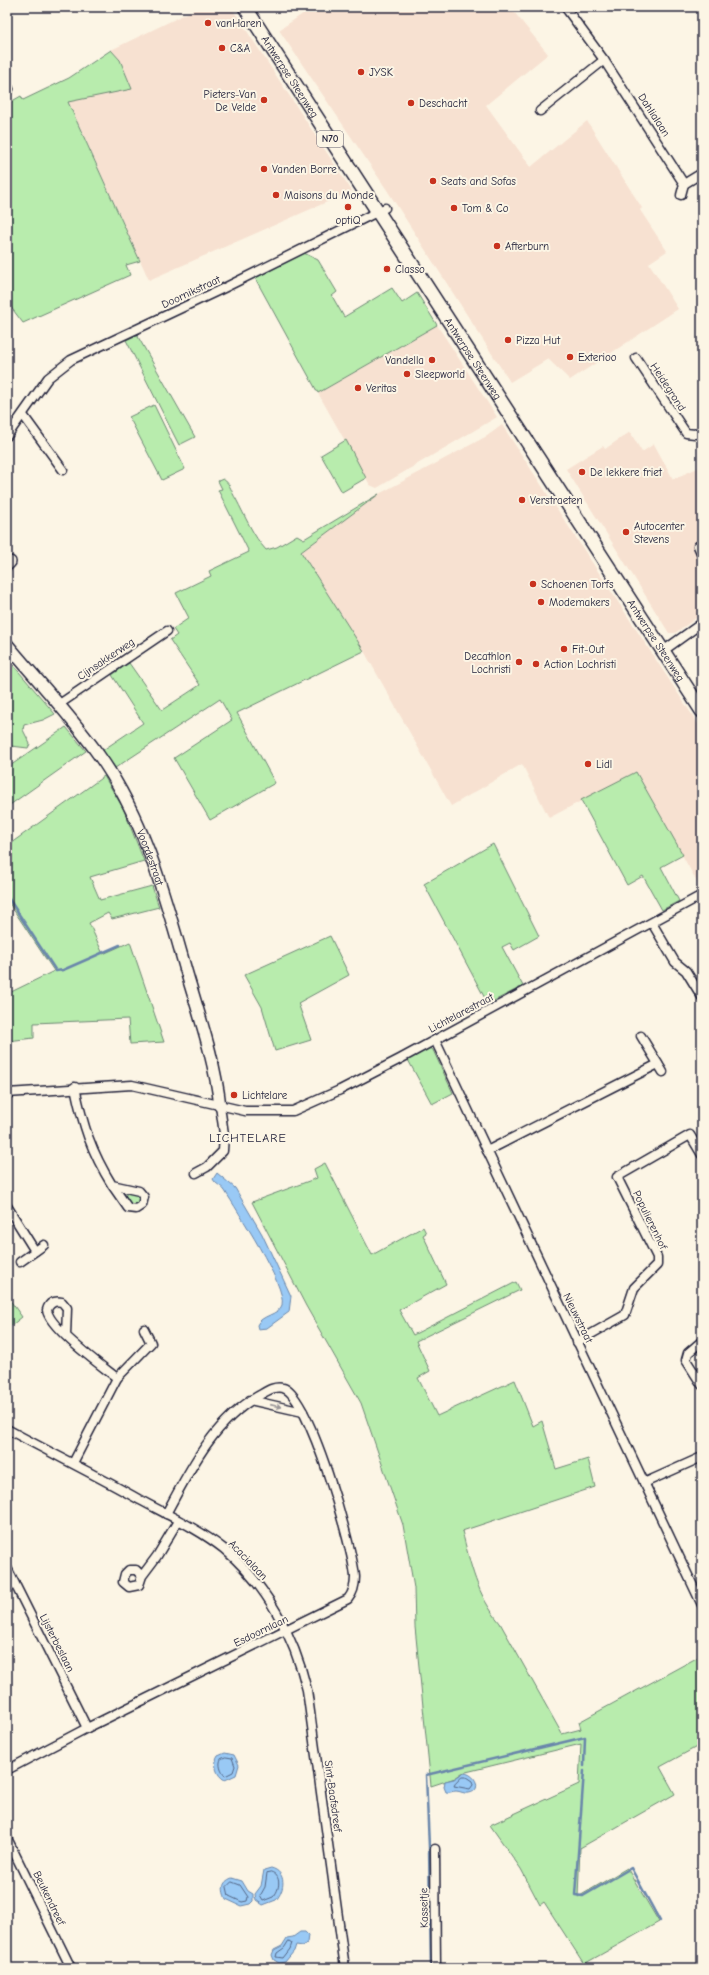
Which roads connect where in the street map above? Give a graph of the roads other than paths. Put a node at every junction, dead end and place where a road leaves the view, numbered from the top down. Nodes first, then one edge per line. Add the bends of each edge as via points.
1 (244, 7) edge
2 (254, 7) edge
3 (565, 7) edge
4 (604, 60) junction
5 (540, 111) dead end
6 (702, 173) edge
7 (684, 184) junction
8 (681, 195) dead end
9 (382, 210) junction
10 (636, 358) dead end
11 (23, 415) junction
12 (702, 430) edge
13 (7, 436) edge
14 (63, 470) dead end
15 (698, 546) dead end
16 (702, 555) edge
17 (702, 623) edge
18 (167, 631) dead end
19 (7, 644) edge
20 (666, 648) junction
21 (702, 695) edge
22 (58, 705) junction
23 (702, 711) edge
24 (702, 895) edge
25 (652, 923) junction
26 (702, 997) edge
27 (641, 1036) dead end
28 (435, 1040) junction
29 (658, 1064) junction
30 (663, 1072) dead end
31 (75, 1087) junction
32 (7, 1093) edge
33 (220, 1106) junction
34 (487, 1150) junction
35 (702, 1155) edge
36 (196, 1173) dead end
37 (112, 1185) dead end
38 (7, 1206) edge
39 (44, 1245) dead end
40 (35, 1251) junction
41 (20, 1262) dead end
42 (144, 1329) dead end
43 (66, 1336) dead end
44 (702, 1341) edge
45 (577, 1342) junction
46 (117, 1378) junction
47 (702, 1385) edge
48 (250, 1400) junction
49 (303, 1412) junction
50 (7, 1429) edge
51 (702, 1457) edge
52 (73, 1463) junction
53 (644, 1483) junction
54 (166, 1514) junction
55 (178, 1521) junction
56 (7, 1568) edge
57 (142, 1576) dead end
58 (702, 1605) edge
59 (286, 1631) junction
60 (87, 1728) junction
61 (7, 1770) edge
62 (7, 1838) edge
63 (435, 1848) dead end
64 (71, 1968) edge
65 (345, 1968) edge
66 (436, 1968) edge

1 - 9 main road, Antwerpse Steenweg / N70
2 - 9 main road, Antwerpse Steenweg / N70
3 - 4 street, Dahlialaan
4 - 5 street
4 - 7 street, Dahlialaan
6 - 7 street
7 - 8 street
9 - 11 street, Doornikstraat via 71,360 48,378
9 - 20 main road, Antwerpse Steenweg / N70
10 - 12 street, Heidegrond via 686,433 695,434
11 - 13 street, Doornikstraat
11 - 14 street
15 - 16 street
17 - 20 street
18 - 22 street, Cijnsakkerweg
19 - 22 street, Voordestraat
20 - 21 main road, Antwerpse Steenweg / N70
20 - 23 main road, Antwerpse Steenweg / N70
22 - 33 street, Voordestraat via 98,754 134,814 146,841 210,1053
24 - 25 street, Lichtelarestraat
25 - 26 street via 675,962 686,971
25 - 28 street, Lichtelarestraat
27 - 29 street
28 - 33 street, Lichtelarestraat via 340,1090 292,1111 245,1111
28 - 34 street, Nieuwstraat
29 - 30 street
29 - 34 street
31 - 32 street, Lichtelarestraat
31 - 33 street, Lichtelarestraat via 132,1085
31 - 37 street via 90,1145
33 - 36 street via 224,1134 223,1151 207,1167
34 - 45 street, Nieuwstraat
35 - 45 street, Populierenhof via 690,1135 617,1177 657,1257 657,1265 634,1288 625,1315
38 - 40 street
39 - 40 street
40 - 41 street
42 - 46 street via 151,1343
43 - 46 street
44 - 47 street via 688,1352 686,1360
45 - 53 street, Nieuwstraat
46 - 52 street
48 -> 49 street
48 - 49 street, Esdoornlaan via 272,1388 283,1388 292,1394
48 - 54 street, Esdoornlaan via 220,1427 191,1468
49 - 59 street, Esdoornlaan via 320,1448 332,1485 355,1576 354,1587 348,1599
50 - 52 street, Acacialaan
51 - 53 street
52 - 54 street, Acacialaan
53 - 58 street, Nieuwstraat
54 - 55 street, Acacialaan
55 - 57 street
55 - 59 street, Acacialaan via 223,1549 245,1570 266,1594
56 - 60 street, Lijsterbeslaan
59 - 60 street, Esdoornlaan
59 - 65 street, Sint-Baafsdreef via 300,1662 307,1690
60 - 61 street, Esdoornlaan
62 - 64 street, Beukendreef
63 - 66 street, Kasseitje

